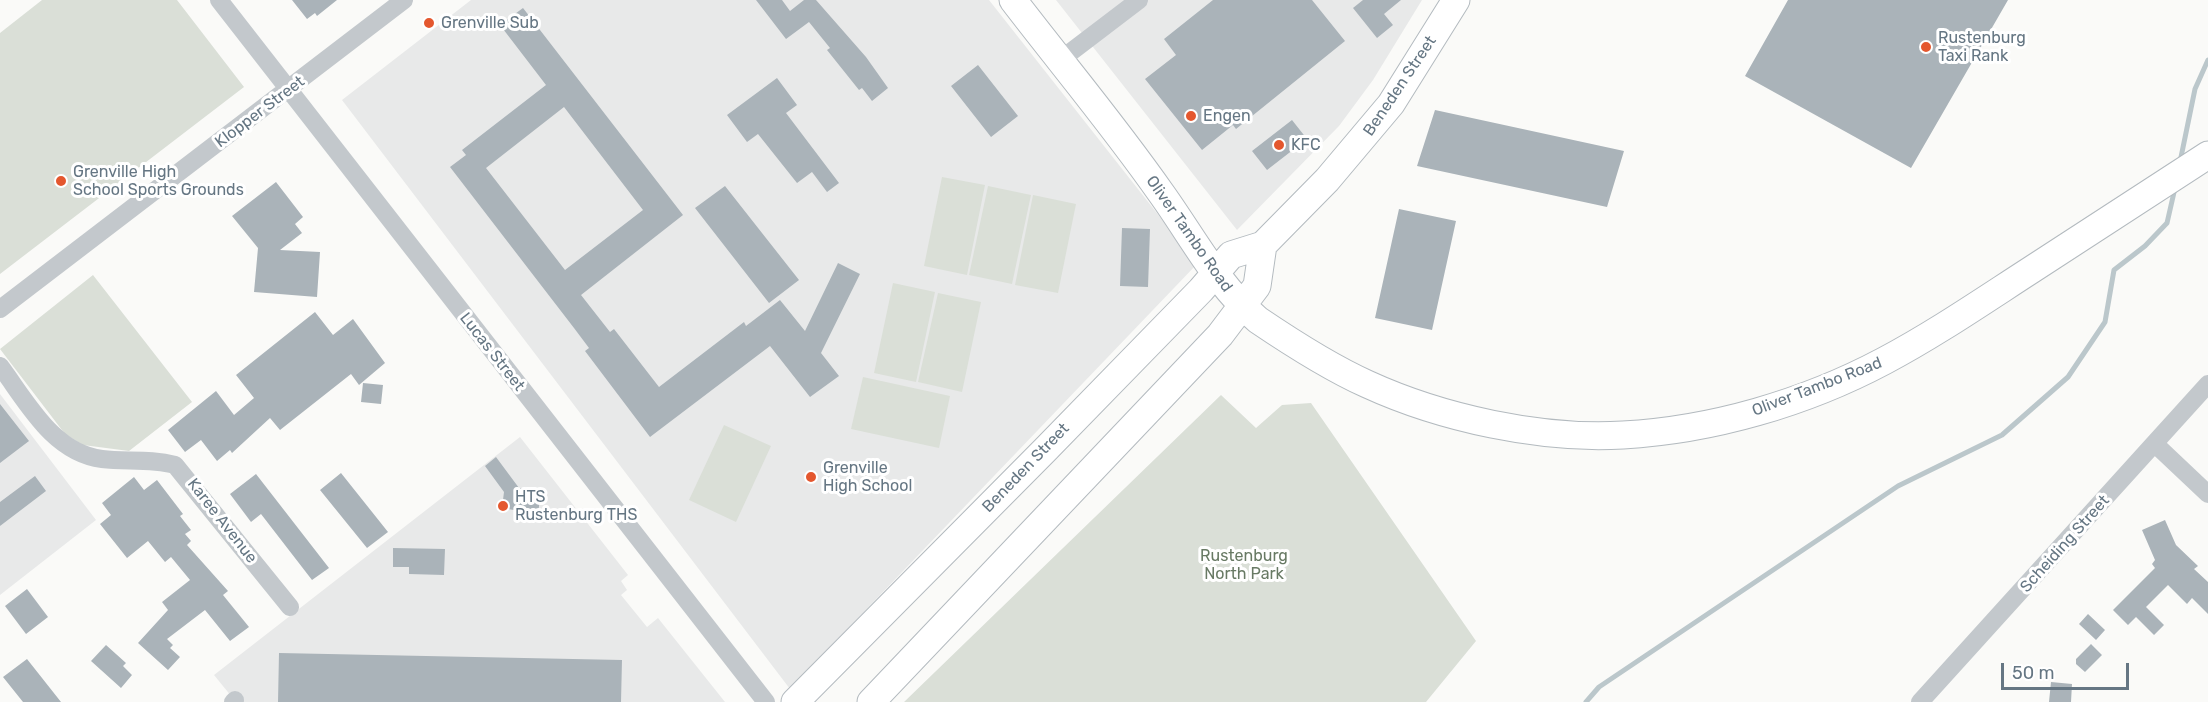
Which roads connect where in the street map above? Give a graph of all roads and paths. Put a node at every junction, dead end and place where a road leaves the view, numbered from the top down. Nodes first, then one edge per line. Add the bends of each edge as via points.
1 (219, 0) edge
2 (404, 0) edge
3 (1013, 0) edge
4 (1139, 0) edge
5 (1456, 0) edge
6 (1059, 61) junction
7 (288, 91) junction
8 (2208, 155) edge
9 (1263, 245) junction
10 (1215, 273) junction
11 (1243, 307) junction
12 (0, 309) edge
13 (0, 366) edge
14 (2208, 384) edge
15 (2155, 444) junction
16 (2208, 494) edge
17 (290, 607) dead end
18 (766, 702) edge
19 (795, 702) edge
20 (871, 702) edge
21 (1920, 702) edge

1 - 7 street, Lucas Street
2 - 7 street, Klopper Street
3 - 6 main road, Oliver Tambo Road
4 - 6 street
5 - 9 main road, Beneden Street via 1373,129
6 - 10 main road, Oliver Tambo Road via 1160,191
7 - 12 street, Klopper Street
7 - 18 street, Lucas Street
8 - 11 main road, Oliver Tambo Road via 1950,323 1883,362 1761,411 1679,428 1622,436 1552,433 1417,404 1366,384 1267,326
9 - 10 main road, Beneden Street via 1231,255
9 - 11 main road via 1257,286
10 - 11 main road, Oliver Tambo Road
10 - 19 main road, Beneden Street
11 - 20 main road
13 - 17 street, Karee Avenue via 52,434 69,449 104,459 175,465
14 - 15 street, Scheiding Street
15 - 16 street
15 - 21 street, Scheiding Street

